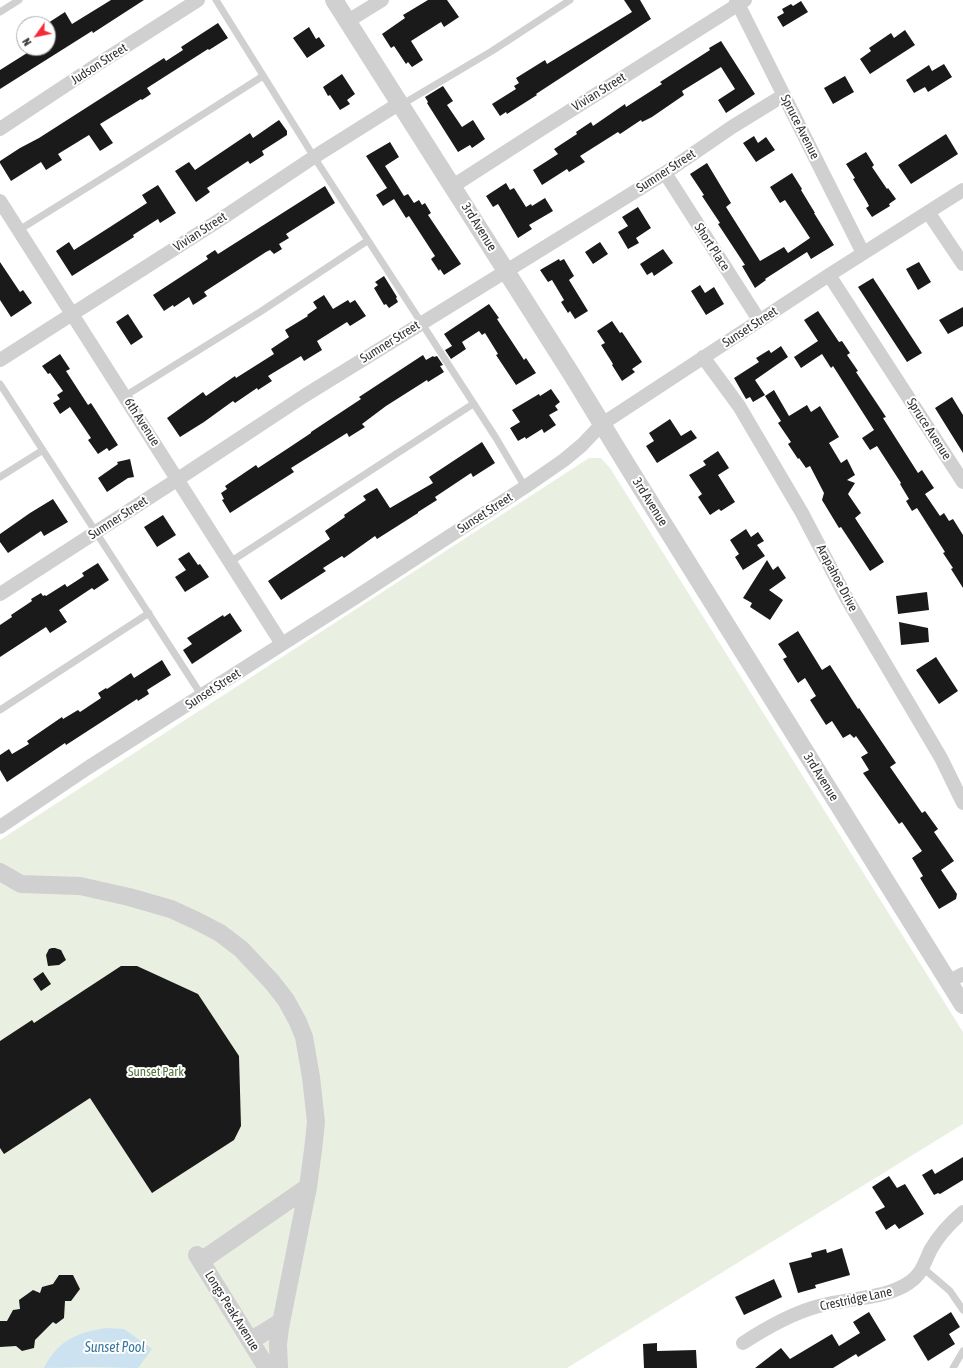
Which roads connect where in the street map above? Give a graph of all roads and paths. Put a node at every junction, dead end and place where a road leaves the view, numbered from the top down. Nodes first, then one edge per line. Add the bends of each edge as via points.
1 (19, 0) edge
2 (198, 0) edge
3 (216, 0) edge
4 (334, 0) edge
5 (382, 0) edge
6 (570, 0) edge
7 (740, 1) edge
8 (0, 12) edge
9 (348, 22) junction
10 (263, 76) junction
11 (784, 95) junction
12 (400, 104) junction
13 (0, 129) edge
14 (314, 157) junction
15 (665, 173) junction
16 (453, 186) junction
17 (963, 190) edge
18 (0, 201) edge
19 (928, 212) junction
20 (19, 230) junction
21 (367, 240) junction
22 (863, 253) junction
23 (963, 264) edge
24 (506, 270) junction
25 (829, 275) junction
26 (72, 314) junction
27 (759, 320) junction
28 (420, 323) junction
29 (703, 358) junction
30 (0, 360) edge
31 (0, 384) edge
32 (125, 396) junction
33 (474, 404) junction
34 (602, 424) junction
35 (43, 450) junction
36 (0, 477) edge
37 (178, 479) junction
38 (963, 482) edge
39 (525, 486) junction
40 (96, 532) junction
41 (230, 562) junction
42 (0, 594) edge
43 (149, 613) junction
44 (282, 644) junction
45 (202, 696) junction
46 (0, 710) edge
47 (963, 803) edge
48 (0, 827) edge
49 (0, 872) edge
50 (956, 978) edge
51 (963, 1005) edge
52 (308, 1187) junction
53 (963, 1212) edge
54 (923, 1268) junction
55 (963, 1310) edge
56 (281, 1322) junction
57 (250, 1341) junction
58 (743, 1343) dead end
59 (963, 1352) edge
60 (268, 1368) edge
61 (279, 1368) edge
62 (953, 1368) edge

1 - 8 lane
2 - 13 street, Judson Street
3 - 10 lane
4 - 9 street, 3rd Avenue
5 - 9 street
6 - 12 lane via 492,51
7 - 11 street, Spruce Avenue
7 - 16 street, Vivian Street
9 - 12 street, 3rd Avenue
10 - 14 lane
10 - 20 lane
11 - 15 street, Sumner Street
11 - 22 street, Spruce Avenue
12 - 14 street, Vivian Street
12 - 16 street, 3rd Avenue
14 - 21 lane
14 - 26 street, Vivian Street
15 - 24 street, Sumner Street
15 - 27 street, Short Place
16 - 24 street, 3rd Avenue
17 - 19 street, Sunset Street
18 - 20 street, 6th Avenue
19 - 22 street, Sunset Street
19 - 23 street
20 - 26 street, 6th Avenue
21 - 28 lane
21 - 32 lane via 260,312
22 - 25 street, Sunset Street
24 - 28 street, Sumner Street
24 - 34 street, 3rd Avenue
25 - 27 street, Sunset Street
25 - 38 street, Spruce Avenue
26 - 30 street, Vivian Street
26 - 32 street, 6th Avenue
27 - 29 street, Sunset Street
28 - 33 lane
28 - 37 street, Sumner Street
29 - 34 street, Sunset Street
29 - 47 street, Arapahoe Drive via 738,406 802,513 847,599 941,758
31 - 35 lane
32 - 37 street, 6th Avenue
33 - 39 lane
33 - 41 lane
34 - 39 street, Sunset Street via 564,460
34 - 50 street, 3rd Avenue
35 - 36 lane
35 - 40 lane
37 - 40 street, Sumner Street
37 - 41 street, 6th Avenue
39 - 44 street, Sunset Street
40 - 42 street, Sumner Street
40 - 43 lane
41 - 44 street, 6th Avenue
43 - 45 lane
43 - 46 lane
44 - 45 street, Sunset Street
45 - 48 street, Sunset Street
49 - 52 street via 20,884 80,886 171,909 220,933 256,964 286,1000 304,1037 316,1114
50 - 51 street, 3rd Avenue
52 - 56 street
52 - 57 street, Longs Peak Avenue via 199,1258
53 - 54 street, Crestridge Lane via 943,1231
54 - 55 lane via 950,1291
54 - 58 street, Crestridge Lane via 912,1282 896,1290 819,1306 786,1318
56 - 57 street
56 - 61 street via 278,1344
57 - 60 street, Longs Peak Avenue
59 - 62 lane

